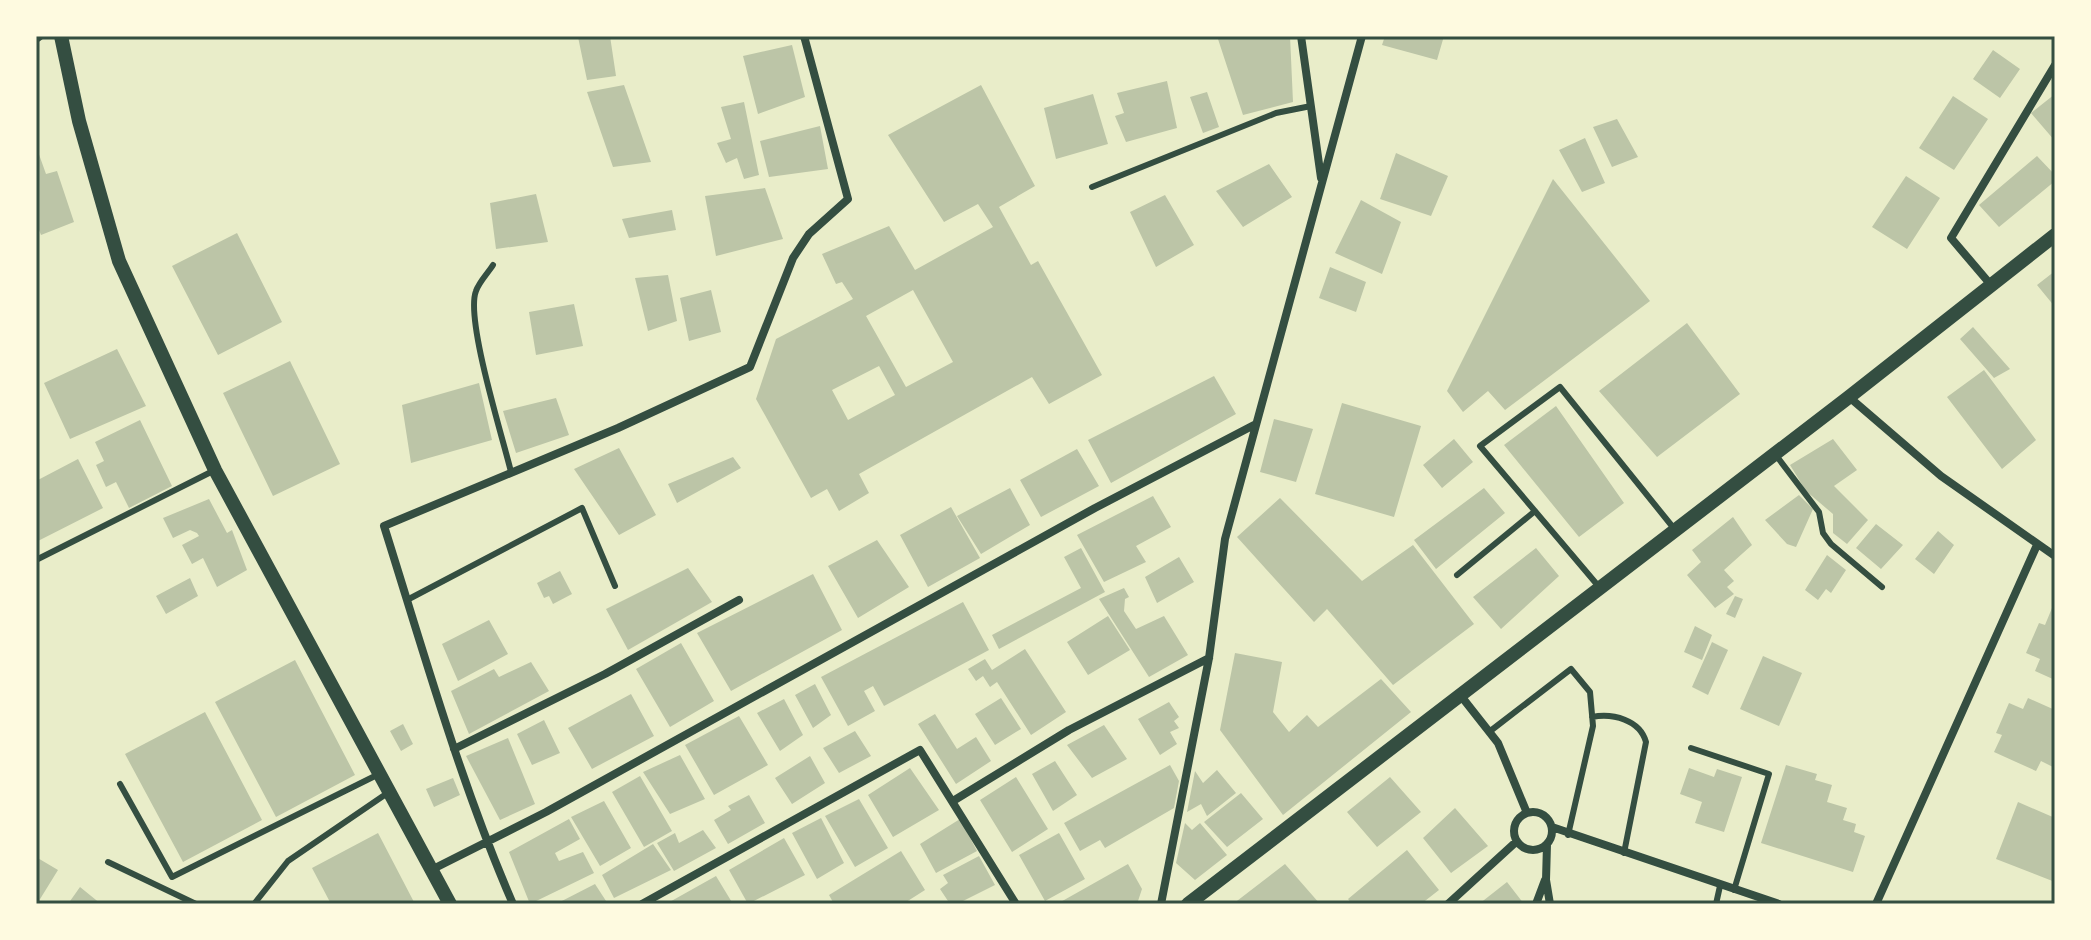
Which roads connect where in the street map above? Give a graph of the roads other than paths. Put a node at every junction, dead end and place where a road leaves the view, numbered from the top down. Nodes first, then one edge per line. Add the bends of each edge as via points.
1 (61, 36) edge
2 (804, 36) edge
3 (1301, 36) edge
4 (1362, 36) edge
5 (2055, 65) edge
6 (1311, 106) junction
7 (1321, 182) junction
8 (1092, 187) dead end
9 (2055, 235) edge
10 (493, 265) dead end
11 (1991, 285) junction
12 (1849, 397) junction
13 (1254, 425) junction
14 (1775, 454) junction
15 (215, 470) junction
16 (511, 472) junction
17 (1535, 511) junction
18 (1676, 531) junction
19 (2037, 545) junction
20 (2055, 556) edge
21 (36, 560) edge
22 (1457, 575) dead end
23 (615, 586) dead end
24 (1882, 587) dead end
25 (1601, 588) junction
26 (407, 600) junction
27 (739, 600) dead end
28 (1209, 658) junction
29 (1461, 696) junction
30 (1592, 717) junction
31 (1489, 732) junction
32 (1691, 748) dead end
33 (454, 749) junction
34 (379, 774) junction
35 (120, 784) dead end
36 (389, 792) junction
37 (953, 801) junction
38 (1527, 813) junction
39 (1552, 827) junction
40 (1568, 835) junction
41 (1517, 841) junction
42 (487, 843) junction
43 (1547, 844) junction
44 (1624, 853) junction
45 (108, 862) dead end
46 (431, 870) junction
47 (1546, 880) junction
48 (1720, 886) junction
49 (1734, 890) junction
50 (196, 904) edge
51 (254, 904) edge
52 (450, 904) edge
53 (513, 904) edge
54 (642, 904) edge
55 (1016, 904) edge
56 (1161, 904) edge
57 (1188, 904) edge
58 (1448, 904) edge
59 (1536, 904) edge
60 (1550, 904) edge
61 (1716, 904) edge
62 (1779, 904) edge
63 (1876, 904) edge

1 - 15 street via 119,261
2 - 16 street via 848,199 809,234 793,258 750,367
3 - 6 street
4 - 7 street
5 - 11 street via 1951,238
6 - 7 street
6 - 8 lane via 1276,113
7 - 13 street
9 - 11 street
10 - 16 lane via 475,292 474,311
11 - 12 street
12 - 14 street
12 - 19 street via 1941,476
13 - 28 street via 1225,539
13 - 42 street
14 - 18 street
14 - 24 lane via 1819,512 1831,544
15 - 21 lane
15 - 34 street
16 - 26 street via 384,526
17 - 18 lane via 1480,446 1560,387
17 - 22 lane
17 - 25 lane
18 - 25 street
19 - 20 street
19 - 63 street
23 - 26 lane via 582,508
25 - 29 street
26 - 33 street
27 - 33 street
28 - 37 street via 1069,730
28 - 56 street
29 - 31 street
29 - 57 street
30 - 31 lane via 1590,692 1571,669
30 - 40 lane
30 - 44 lane via 1622,718 1644,734 1646,742
31 - 38 street
32 - 49 lane via 1769,774
33 - 42 street
34 - 35 lane via 172,877
34 - 36 street
36 - 46 street
36 - 51 lane via 288,861
37 - 54 street via 920,750
37 - 55 street
38 - 39 street via 1539,813
38 - 41 street via 1514,826
39 - 40 street
39 - 43 street
40 - 44 street
41 - 43 street via 1529,850
41 - 58 street
42 - 46 street
42 - 53 street
43 - 47 street
44 - 48 street
45 - 50 lane
46 - 52 street
47 - 59 street
47 - 60 street
48 - 49 street
48 - 61 lane
49 - 62 street

